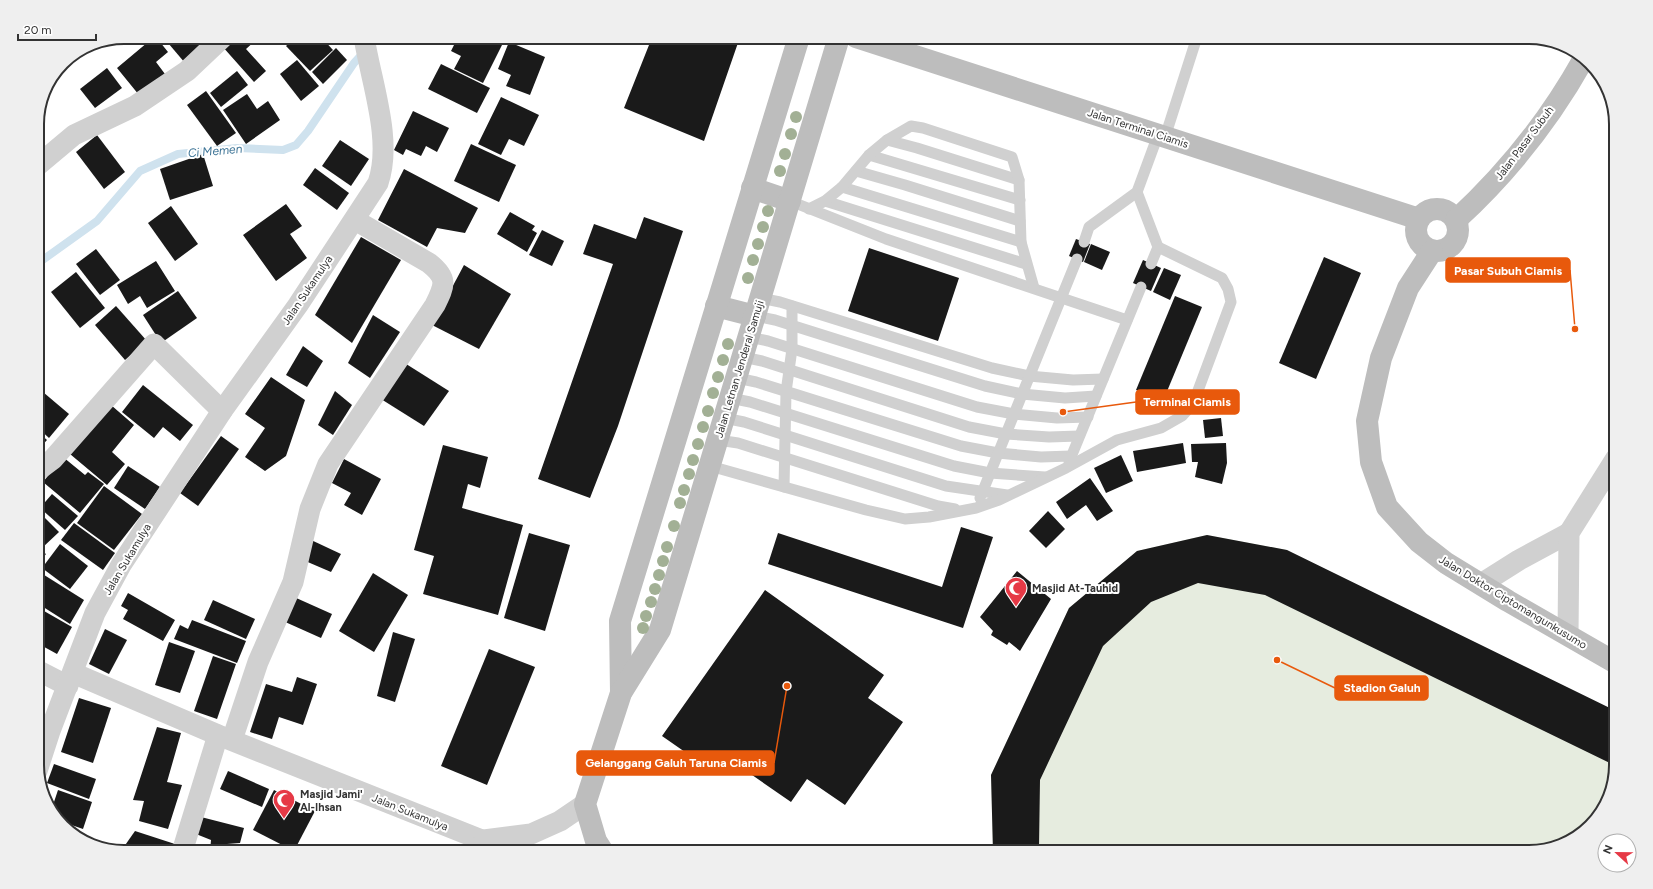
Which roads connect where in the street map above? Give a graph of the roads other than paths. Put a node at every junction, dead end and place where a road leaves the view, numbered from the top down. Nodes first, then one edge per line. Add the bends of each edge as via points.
1 (216, 44) edge
2 (365, 44) edge
3 (797, 44) edge
4 (838, 44) edge
5 (878, 44) edge
6 (1194, 44) edge
7 (1581, 63) edge
8 (1161, 136) junction
9 (887, 140) junction
10 (869, 155) junction
11 (44, 160) edge
12 (856, 171) junction
13 (1019, 180) junction
14 (842, 187) junction
15 (752, 188) junction
16 (1137, 192) junction
17 (1020, 200) junction
18 (825, 201) junction
19 (800, 205) junction
20 (1419, 219) junction
21 (355, 220) junction
22 (1456, 220) junction
23 (1020, 221) junction
24 (1021, 242) junction
25 (1084, 242) dead end
26 (1158, 247) junction
27 (1432, 251) junction
28 (1076, 259) dead end
29 (1026, 264) junction
30 (1151, 264) dead end
31 (1141, 287) dead end
32 (1034, 288) junction
33 (1061, 297) junction
34 (716, 306) junction
35 (792, 306) junction
36 (758, 307) junction
37 (1127, 320) junction
38 (793, 326) junction
39 (746, 347) junction
40 (792, 349) junction
41 (789, 370) junction
42 (1030, 376) junction
43 (1103, 378) junction
44 (786, 392) junction
45 (1022, 394) junction
46 (1096, 396) junction
47 (730, 398) junction
48 (222, 411) junction
49 (785, 413) junction
50 (1014, 414) junction
51 (1088, 417) junction
52 (1006, 434) junction
53 (786, 436) junction
54 (1079, 436) junction
55 (718, 440) junction
56 (998, 454) junction
57 (1071, 456) junction
58 (786, 458) junction
59 (44, 466) edge
60 (710, 466) junction
61 (1066, 468) junction
62 (1609, 469) edge
63 (990, 473) junction
64 (1048, 476) junction
65 (784, 487) junction
66 (982, 493) junction
67 (1008, 495) junction
68 (976, 508) junction
69 (962, 510) junction
70 (1569, 533) junction
71 (1481, 584) junction
72 (1568, 636) junction
73 (1609, 659) edge
74 (44, 672) edge
75 (70, 680) junction
76 (621, 693) junction
77 (225, 738) junction
78 (44, 752) edge
79 (585, 804) junction
80 (483, 840) junction
81 (185, 845) edge
82 (495, 845) edge
83 (599, 845) edge

1 - 11 street via 187,71 135,106 74,135
2 - 21 street, Jalan Sukamulya via 383,132 384,153 383,169 378,183
3 - 15 main road, Jalan Letnan Jenderal Samuji
4 - 19 main road, Jalan Letnan Jenderal Samuji
5 - 8 main road, Jalan Terminal Ciamis
6 - 8 lane
7 - 22 main road, Jalan Pasar Subuh via 1519,153 1484,195
8 - 16 lane
8 - 20 main road, Jalan Terminal Ciamis
9 - 10 lane
9 - 13 lane
9 - 13 lane via 911,126 924,128 1012,157
10 - 12 lane
10 - 17 lane
12 - 14 lane
12 - 23 lane
13 - 17 lane
14 - 18 lane
14 - 24 lane
15 - 19 main road
15 - 34 main road, Jalan Letnan Jenderal Samuji
16 - 25 lane via 1089,227
16 - 26 lane
17 - 23 lane
18 - 19 lane
18 - 29 lane
19 - 32 lane via 886,239
19 - 36 main road, Jalan Letnan Jenderal Samuji
20 - 22 main road via 1433,209 1450,213
20 - 27 main road via 1416,227 1419,242
21 - 48 street, Jalan Sukamulya
21 - 77 street via 429,263 440,272 444,282 435,305 328,464 310,509 293,582
22 - 27 main road via 1458,232 1454,244 1448,249
23 - 24 lane
24 - 29 lane
26 - 30 lane
26 - 61 lane via 1222,278 1231,302 1193,404 1182,416 1161,428 1117,440
27 - 71 main road, Jalan Doktor Ciptomangunkusumo via 1408,288 1381,358 1367,421 1370,462 1391,512 1419,542 1446,563
28 - 33 lane
29 - 32 lane
31 - 37 lane
32 - 33 lane
33 - 37 lane
33 - 42 lane
34 - 36 main road
34 - 76 main road, Jalan Letnan Jenderal Samuji via 620,620
35 - 36 lane
35 - 38 lane
35 - 42 lane via 992,368
36 - 38 lane
36 - 39 main road, Jalan Letnan Jenderal Samuji
37 - 43 lane
38 - 40 lane
38 - 45 lane via 985,386
39 - 40 lane
39 - 41 lane
39 - 47 main road, Jalan Letnan Jenderal Samuji
40 - 41 lane
40 - 50 lane via 977,407
41 - 44 lane
41 - 52 lane via 969,427
42 - 43 lane via 1072,380
42 - 45 lane
43 - 46 lane
44 - 47 lane via 756,382
44 - 49 lane
44 - 56 lane via 962,446
45 - 46 lane via 1065,398
45 - 50 lane
46 - 51 lane
47 - 49 lane
47 - 53 lane
47 - 55 main road, Jalan Letnan Jenderal Samuji
48 - 59 street via 154,344 53,459
48 - 75 street, Jalan Sukamulya via 120,566 95,613
49 - 53 lane
49 - 63 lane via 954,466
50 - 51 lane via 1057,418
50 - 52 lane
51 - 54 lane
52 - 54 lane
52 - 56 lane
53 - 58 lane
53 - 66 lane via 946,486
54 - 57 lane
55 - 58 lane via 738,443
55 - 60 main road, Jalan Letnan Jenderal Samuji
56 - 57 lane
56 - 63 lane
57 - 61 lane
58 - 65 lane
58 - 69 lane via 938,506
60 - 65 lane
60 - 76 main road, Jalan Letnan Jenderal Samuji via 660,630
61 - 64 lane
62 - 70 street
63 - 64 lane
63 - 66 lane
64 - 67 lane
65 - 69 lane via 906,519
66 - 67 lane
66 - 68 lane
67 - 68 lane
68 - 69 lane
70 - 71 street
70 - 72 street
71 - 72 main road, Jalan Doktor Ciptomangunkusumo
72 - 73 main road, Jalan Doktor Ciptomangunkusumo
74 - 75 street
75 - 77 street, Jalan Sukamulya
75 - 78 street
76 - 79 main road, Jalan Letnan Jenderal Samuji
77 - 80 street, Jalan Sukamulya
77 - 81 street
79 - 80 street via 560,821 531,834
79 - 83 main road
80 - 82 street, Jalan Sukamulya

